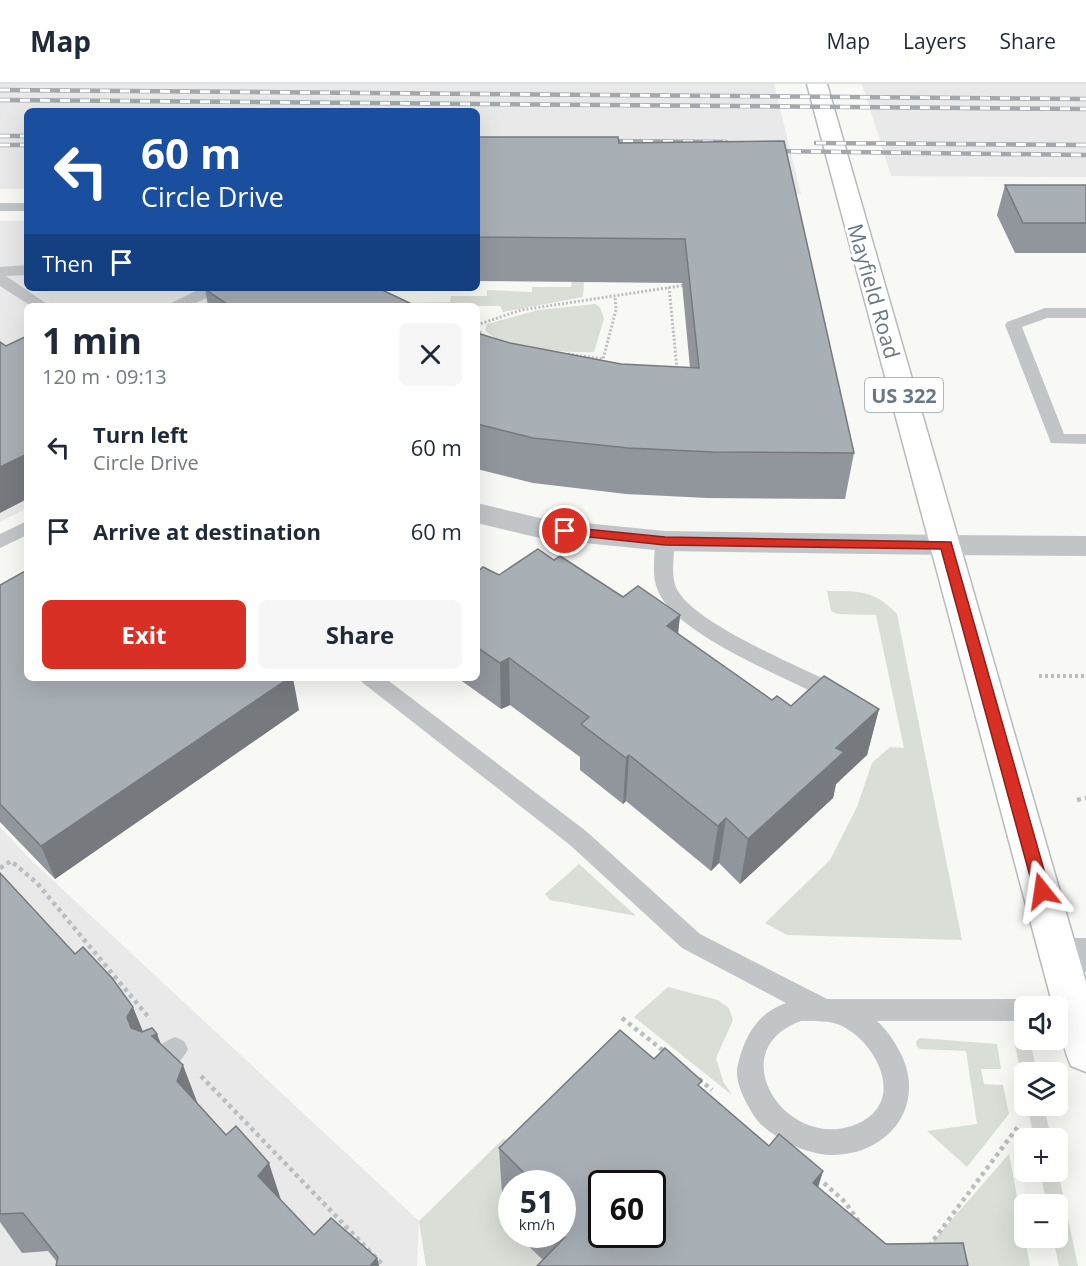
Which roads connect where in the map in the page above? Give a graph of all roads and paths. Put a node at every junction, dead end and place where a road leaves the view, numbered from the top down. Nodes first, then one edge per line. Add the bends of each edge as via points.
1 (817, 84) edge
2 (0, 207) edge
3 (24, 207) edge
4 (24, 270) edge
5 (0, 272) edge
6 (0, 279) edge
7 (696, 284) edge
8 (669, 287) junction
9 (209, 291) edge
10 (615, 296) junction
11 (37, 303) edge
12 (183, 303) edge
13 (1086, 313) edge
14 (480, 325) edge
15 (480, 330) edge
16 (490, 340) edge
17 (563, 353) edge
18 (603, 359) junction
19 (677, 369) edge
20 (600, 370) edge
21 (1086, 439) edge
22 (480, 514) edge
23 (24, 529) edge
24 (665, 541) junction
25 (0, 542) edge
26 (946, 545) junction
27 (1086, 546) edge
28 (1039, 676) dead end
29 (1086, 676) edge
30 (374, 681) edge
31 (821, 687) edge
32 (1086, 798) edge
33 (1077, 800) dead end
34 (0, 868) edge
35 (1073, 955) edge
36 (1068, 996) edge
37 (824, 1010) junction
38 (1014, 1010) edge
39 (1068, 1013) edge
40 (1086, 1053) edge
41 (1020, 1124) dead end
42 (921, 1257) edge
43 (384, 1266) edge

1 - 26 main road, Mayfield Road / US 322
2 - 3 lane
4 - 5 lane
6 - 11 lane
7 - 8 path
8 - 10 path
8 - 19 path
9 - 12 lane
10 - 14 path via 520,311
10 - 18 path via 616,310
13 - 21 lane via 1045,313 1013,325 1057,439
15 - 16 path
17 - 18 path
18 - 20 path
22 - 24 street via 544,529
23 - 25 lane
24 - 26 street
24 - 31 lane via 667,590 673,602 740,646
26 - 27 street
26 - 35 main road, Mayfield Road / US 322
28 - 29 path
30 - 37 lane via 578,838 691,941
32 - 33 path
34 - 43 path via 11,861 37,883 167,1055
35 - 36 main road, Mayfield Road / US 322
37 - 37 lane via 801,1010 779,1018 763,1032 753,1051 750,1073 757,1096 770,1117 791,1133 816,1142 840,1144 862,1138 881,1125 893,1108 897,1087 894,1065 867,1028 847,1016
37 - 38 lane
39 - 40 main road, Mayfield Road / US 322
41 - 42 path

